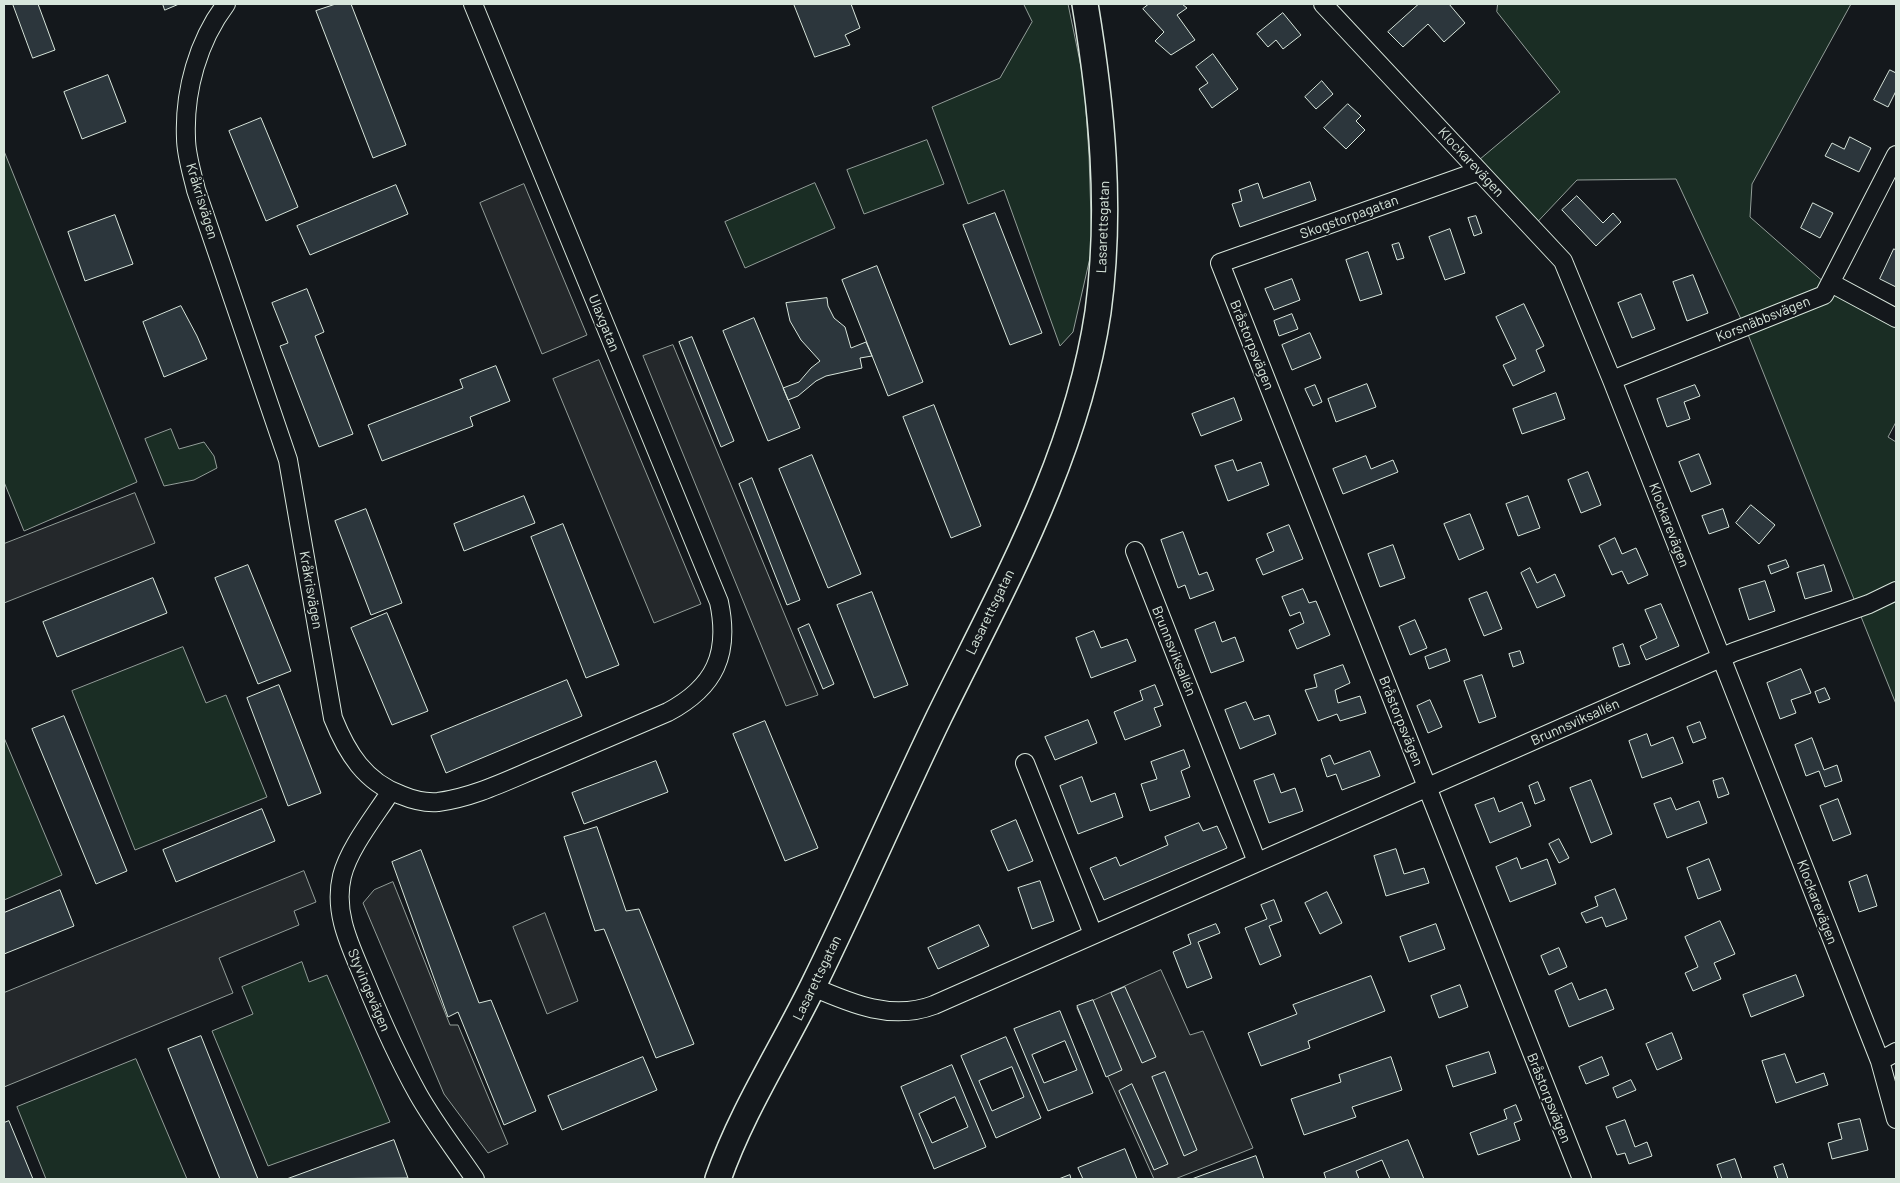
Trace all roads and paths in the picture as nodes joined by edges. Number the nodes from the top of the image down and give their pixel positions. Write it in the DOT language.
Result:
graph roads {
  1 [pos="226,4"];
  2 [pos="473,4"];
  3 [pos="1085,4"];
  4 [pos="1324,4"];
  5 [pos="1896,155"];
  6 [pos="1479,171"];
  7 [pos="1220,263"];
  8 [pos="1831,283"];
  9 [pos="1896,318"];
  10 [pos="1612,380"];
  11 [pos="1135,551"];
  12 [pos="1896,591"];
  13 [pos="723,644"];
  14 [pos="1721,658"];
  15 [pos="1025,763"];
  16 [pos="1427,787"];
  17 [pos="391,791"];
  18 [pos="1257,862"];
  19 [pos="1093,934"];
  20 [pos="813,987"];
  21 [pos="1896,1052"];
  22 [pos="1880,1062"];
  23 [pos="1896,1119"];
  24 [pos="475,1179"];
  25 [pos="718,1179"];
  26 [pos="1582,1179"];
  1 -- 17 [label="street, Kråkrisvägen"];
  2 -- 13 [label="street, Ulaxgatan"];
  3 -- 20 [label="street, Lasarettsgatan"];
  4 -- 6 [label="street, Klockarevägen"];
  5 -- 8 [label="street, Korsnäbbsvägen"];
  6 -- 7 [label="street, Skogstorpagatan"];
  6 -- 10 [label="street, Klockarevägen"];
  7 -- 16 [label="street, Bråstorpsvägen"];
  8 -- 9 [label="street"];
  8 -- 10 [label="street, Korsnäbbsvägen"];
  10 -- 14 [label="street, Klockarevägen"];
  11 -- 18 [label="street, Brunnsviksallén"];
  12 -- 14 [label="street, Brunnsviksallén"];
  13 -- 17 [label="street, Kråkrisvägen"];
  14 -- 16 [label="street, Brunnsviksallén"];
  14 -- 22 [label="street, Klockarevägen"];
  15 -- 19 [label="street"];
  16 -- 18 [label="street, Brunnsviksallén"];
  16 -- 26 [label="street, Bråstorpsvägen"];
  17 -- 24 [label="street, Styvingevägen"];
  18 -- 19 [label="street, Brunnsviksallén"];
  19 -- 20 [label="street, Brunnsviksallén"];
  20 -- 25 [label="street, Lasarettsgatan"];
  21 -- 22 [label="street"];
  22 -- 23 [label="street, Klockarevägen"];
}
